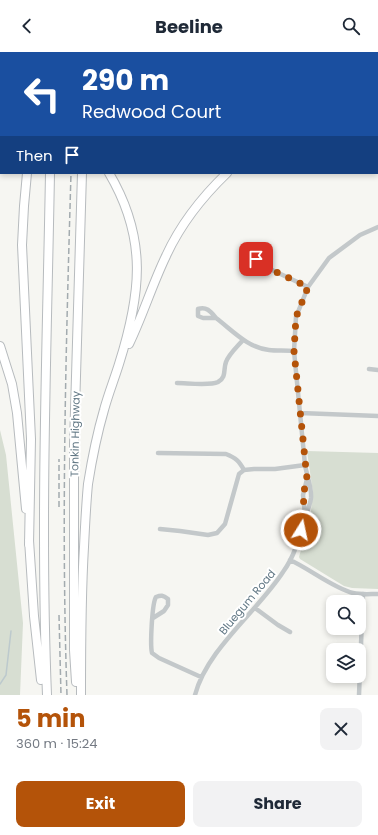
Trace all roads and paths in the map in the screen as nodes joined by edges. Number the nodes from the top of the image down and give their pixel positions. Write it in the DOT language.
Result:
graph roads {
  1 [pos="27,174"];
  2 [pos="50,174"];
  3 [pos="82,174"];
  4 [pos="110,174"];
  5 [pos="226,174"];
  6 [pos="378,227"];
  7 [pos="256,259"];
  8 [pos="308,287"];
  9 [pos="216,318"];
  10 [pos="242,340"];
  11 [pos="0,346"];
  12 [pos="294,351"];
  13 [pos="120,361"];
  14 [pos="369,369"];
  15 [pos="378,370"];
  16 [pos="177,383"];
  17 [pos="300,413"];
  18 [pos="378,416"];
  19 [pos="158,453"];
  20 [pos="305,465"];
  21 [pos="244,470"];
  22 [pos="307,479"];
  23 [pos="305,516"];
  24 [pos="160,529"];
  25 [pos="29,545"];
  26 [pos="290,560"];
  27 [pos="363,594"];
  28 [pos="378,594"];
  29 [pos="255,608"];
  30 [pos="153,618"];
  31 [pos="290,632"];
  32 [pos="201,677"];
  33 [pos="43,695"];
  34 [pos="46,695"];
  35 [pos="77,695"];
  36 [pos="81,695"];
  37 [pos="195,695"];
  38 [pos="359,695"];
  1 -- 25 [label="highway"];
  2 -- 34 [label="highway"];
  3 -- 35 [label="highway, Tonkin Highway"];
  4 -- 13 [label="highway"];
  5 -- 13 [label="highway"];
  6 -- 8 [label="street, Bluegum Road"];
  7 -- 8 [label="street"];
  8 -- 12 [label="street, Bluegum Road"];
  9 -- 10 [label="street"];
  10 -- 12 [label="street"];
  10 -- 16 [label="street"];
  11 -- 25 [label="highway"];
  12 -- 17 [label="street, Bluegum Road"];
  13 -- 36 [label="highway"];
  14 -- 15 [label="street"];
  17 -- 18 [label="street"];
  17 -- 20 [label="street, Bluegum Road"];
  19 -- 21 [label="street"];
  20 -- 21 [label="street"];
  20 -- 22 [label="street, Bluegum Road"];
  21 -- 24 [label="street"];
  22 -- 23 [label="street, Bluegum Road"];
  22 -- 23 [label="street, Bluegum Road"];
  23 -- 26 [label="street, Bluegum Road"];
  25 -- 33 [label="highway"];
  26 -- 27 [label="street"];
  26 -- 29 [label="street, Bluegum Road"];
  27 -- 28 [label="street"];
  27 -- 38 [label="street"];
  29 -- 31 [label="street"];
  29 -- 32 [label="street, Bluegum Road"];
  30 -- 30 [label="street"];
  30 -- 32 [label="street"];
  32 -- 37 [label="street, Bluegum Road"];
}
